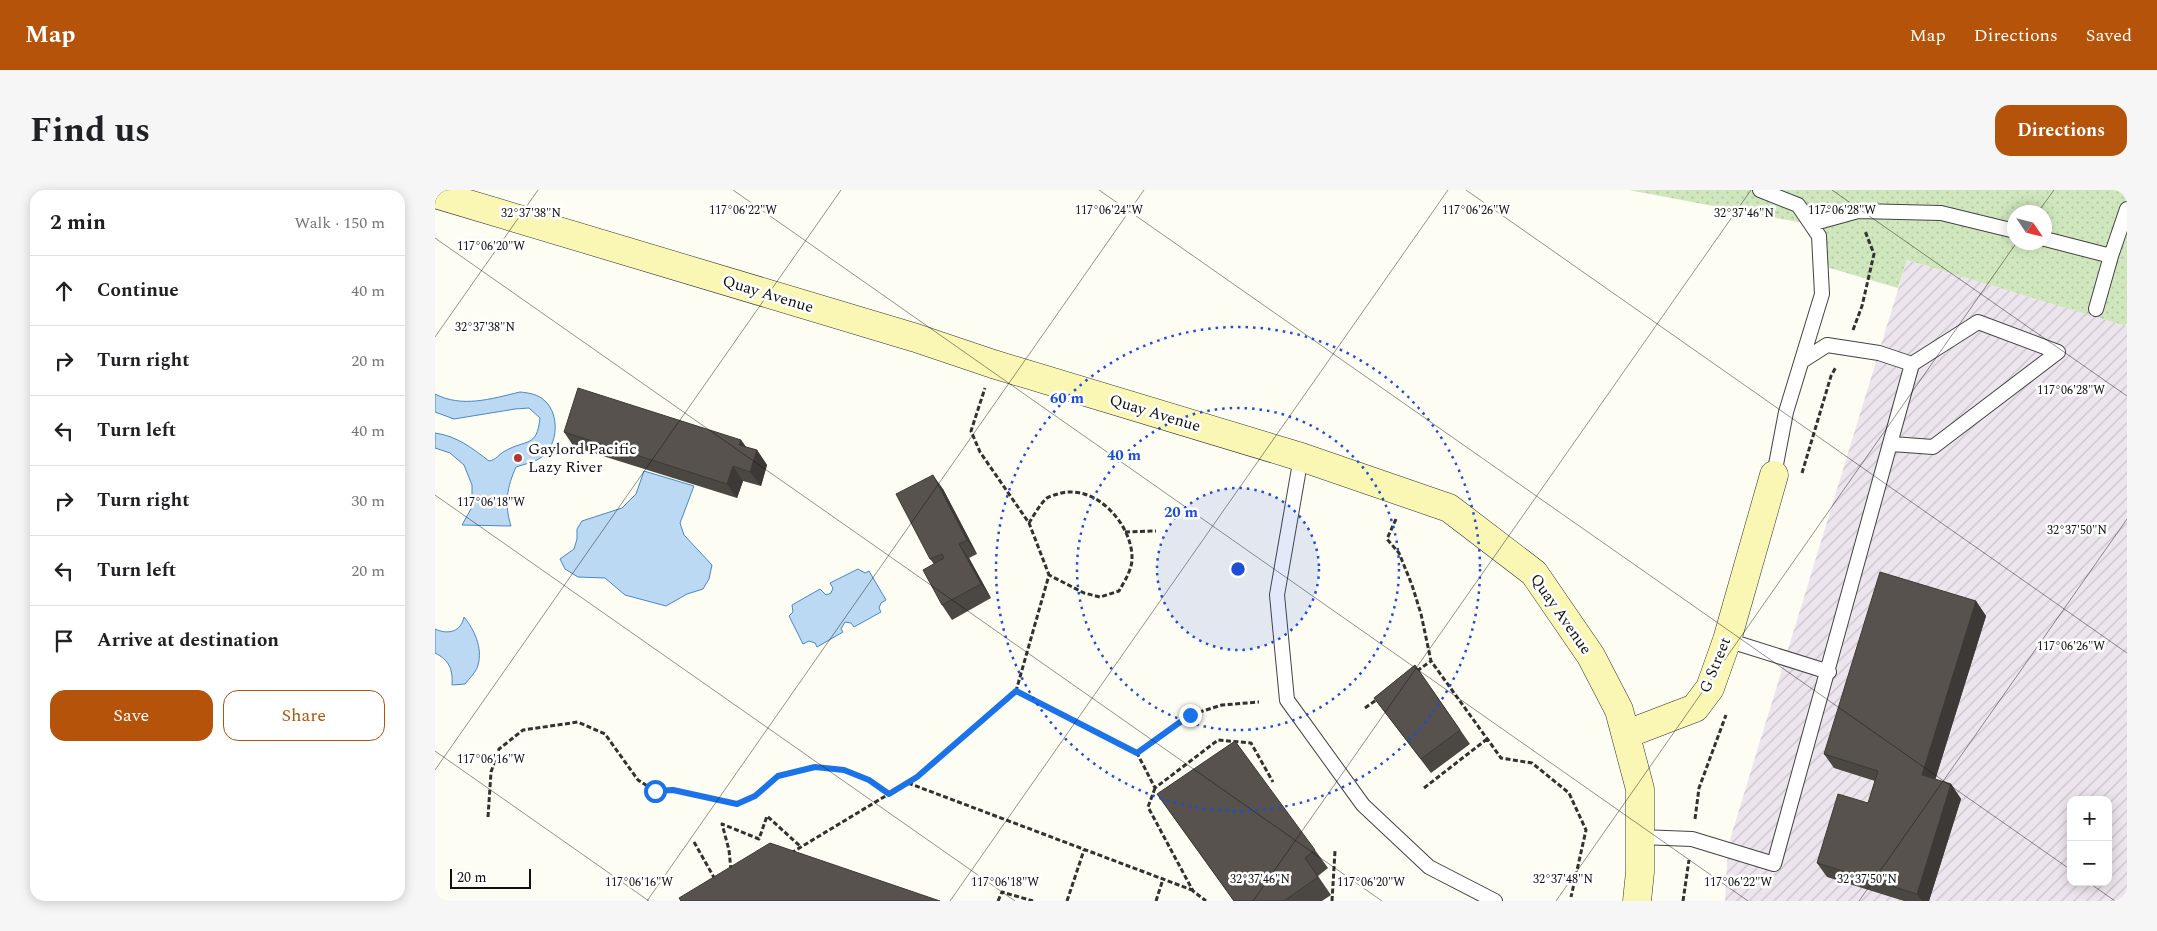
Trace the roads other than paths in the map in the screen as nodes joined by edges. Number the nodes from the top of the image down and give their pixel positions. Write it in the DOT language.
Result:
graph roads {
  1 [pos="1760,190"];
  2 [pos="435,194"];
  3 [pos="2127,208"];
  4 [pos="1811,224"];
  5 [pos="2007,229"];
  6 [pos="2052,241"];
  7 [pos="2111,256"];
  8 [pos="2096,309"];
  9 [pos="1802,361"];
  10 [pos="1912,364"];
  11 [pos="1892,444"];
  12 [pos="1301,458"];
  13 [pos="1773,474"];
  14 [pos="1727,640"];
  15 [pos="1829,672"];
  16 [pos="1627,734"];
  17 [pos="1640,837"];
  18 [pos="1495,901"];
  19 [pos="1637,901"];
  1 -- 4 [label="lane"];
  2 -- 12 [label="street, Quay Avenue"];
  3 -- 7 [label="lane"];
  4 -- 5 [label="lane"];
  4 -- 9 [label="lane"];
  6 -- 7 [label="lane"];
  7 -- 8 [label="lane"];
  9 -- 10 [label="lane"];
  9 -- 13 [label="lane"];
  10 -- 11 [label="lane"];
  10 -- 11 [label="lane"];
  11 -- 15 [label="lane"];
  12 -- 16 [label="street, Quay Avenue"];
  12 -- 18 [label="lane"];
  13 -- 14 [label="street, G Street"];
  14 -- 15 [label="lane"];
  14 -- 16 [label="street, G Street"];
  15 -- 17 [label="lane"];
  16 -- 17 [label="street"];
  17 -- 19 [label="street"];
}
